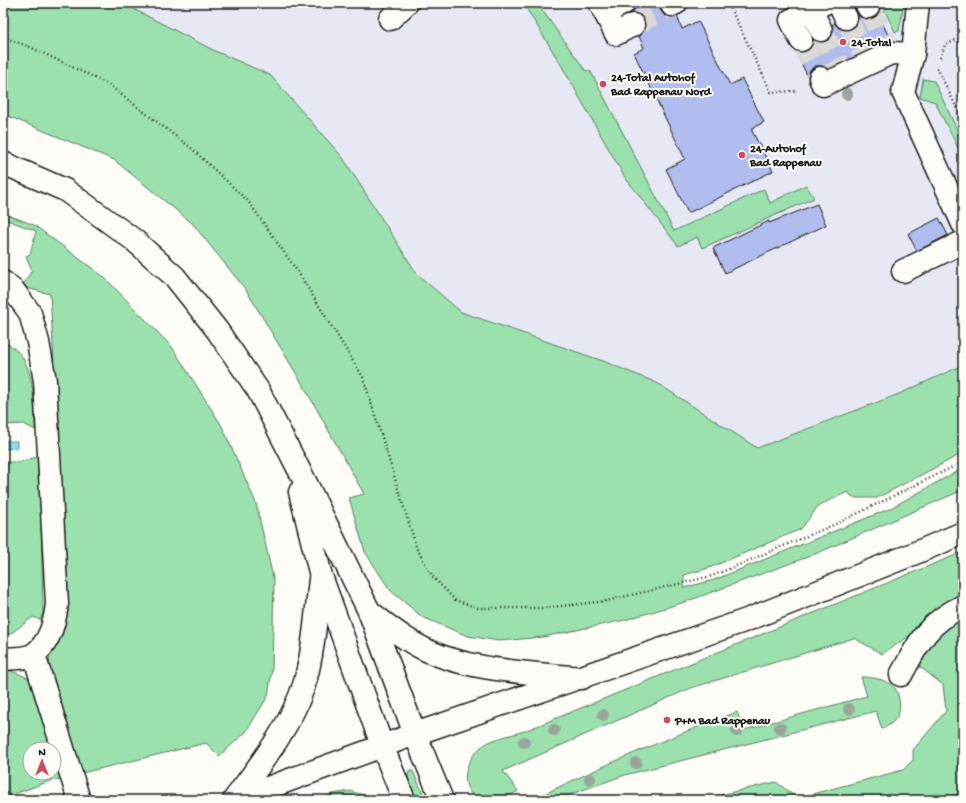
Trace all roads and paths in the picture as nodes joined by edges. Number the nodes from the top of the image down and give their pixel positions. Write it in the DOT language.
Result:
graph roads {
  1 [pos="407,3"];
  2 [pos="717,3"];
  3 [pos="733,3"];
  4 [pos="918,3"];
  5 [pos="729,5"];
  6 [pos="610,6"];
  7 [pos="818,6"];
  8 [pos="390,19"];
  9 [pos="634,25"];
  10 [pos="821,30"];
  11 [pos="3,37"];
  12 [pos="963,38"];
  13 [pos="801,40"];
  14 [pos="913,54"];
  15 [pos="940,60"];
  16 [pos="937,67"];
  17 [pos="813,84"];
  18 [pos="963,120"];
  19 [pos="3,163"];
  20 [pos="963,224"];
  21 [pos="963,242"];
  22 [pos="903,271"];
  23 [pos="3,282"];
  24 [pos="294,460"];
  25 [pos="963,462"];
  26 [pos="963,533"];
  27 [pos="321,576"];
  28 [pos="963,606"];
  29 [pos="369,611"];
  30 [pos="34,655"];
  31 [pos="3,659"];
  32 [pos="900,675"];
  33 [pos="582,678"];
  34 [pos="415,734"];
  35 [pos="383,748"];
  36 [pos="79,800"];
  37 [pos="235,800"];
  38 [pos="404,800"];
  39 [pos="442,800"];
  1 -- 8 [label="main road"];
  2 -- 5 [label="path"];
  3 -- 5 [label="path"];
  4 -- 14 [label="main road"];
  5 -- 17 [label="path"];
  6 -- 9 [label="main road"];
  7 -- 10 [label="main road"];
  7 -- 13 [label="main road"];
  11 -- 25 [label="path"];
  12 -- 15 [label="path"];
  14 -- 17 [label="main road"];
  14 -- 20 [label="main road"];
  16 -- 18 [label="path"];
  19 -- 24 [label="main road"];
  21 -- 22 [label="main road"];
  23 -- 30 [label="main road"];
  24 -- 27 [label="main road"];
  24 -- 29 [label="main road"];
  26 -- 33 [label="main road"];
  27 -- 35 [label="main road"];
  27 -- 37 [label="main road"];
  28 -- 32 [label="main road"];
  29 -- 33 [label="main road"];
  29 -- 34 [label="main road"];
  30 -- 31 [label="main road"];
  30 -- 36 [label="main road"];
  33 -- 34 [label="main road"];
  34 -- 35 [label="main road"];
  34 -- 39 [label="main road"];
  35 -- 37 [label="main road"];
  35 -- 38 [label="main road"];
}
